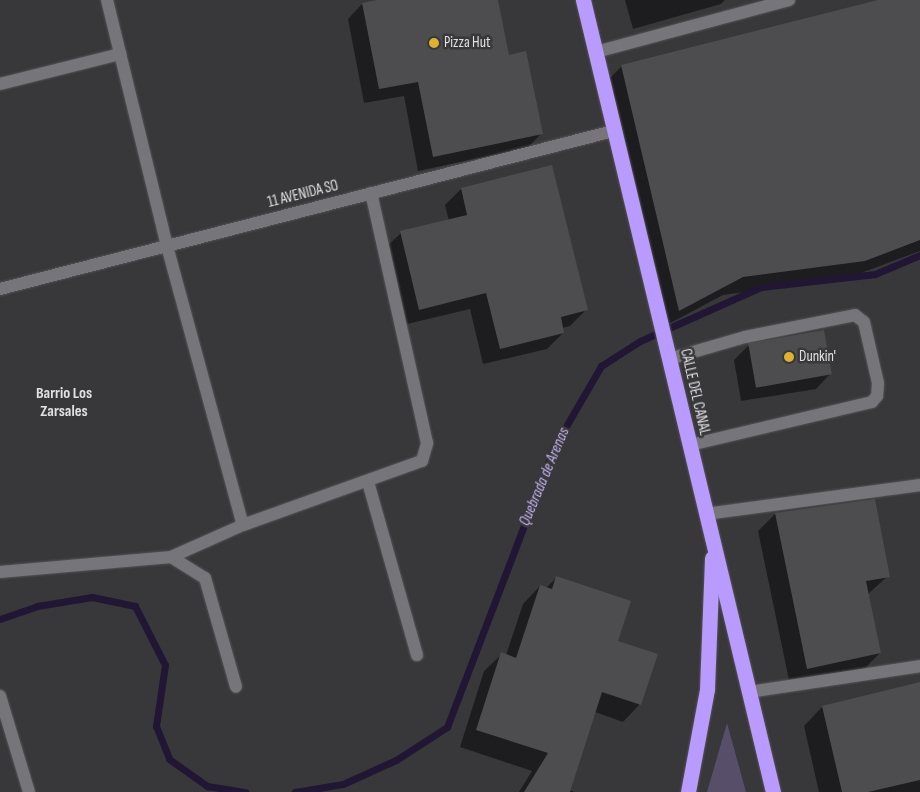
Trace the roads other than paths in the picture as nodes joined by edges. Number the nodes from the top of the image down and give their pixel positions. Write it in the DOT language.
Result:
graph roads {
  1 [pos="107,0"];
  2 [pos="583,0"];
  3 [pos="789,0"];
  4 [pos="753,5"];
  5 [pos="596,52"];
  6 [pos="120,54"];
  7 [pos="0,84"];
  8 [pos="613,131"];
  9 [pos="371,193"];
  10 [pos="167,246"];
  11 [pos="0,288"];
  12 [pos="668,352"];
  13 [pos="690,445"];
  14 [pos="368,482"];
  15 [pos="920,485"];
  16 [pos="706,514"];
  17 [pos="243,525"];
  18 [pos="712,539"];
  19 [pos="171,557"];
  20 [pos="0,572"];
  21 [pos="417,655"];
  22 [pos="920,666"];
  23 [pos="236,687"];
  24 [pos="749,692"];
  25 [pos="0,696"];
  26 [pos="29,792"];
  27 [pos="688,792"];
  28 [pos="773,792"];
  1 -- 6 [label="street"];
  2 -- 5 [label="highway, CALLE DEL CANAL"];
  3 -- 4 [label="street"];
  4 -- 5 [label="street"];
  5 -- 8 [label="highway, CALLE DEL CANAL"];
  6 -- 7 [label="street"];
  6 -- 10 [label="street"];
  8 -- 9 [label="street, 11 AVENIDA SO"];
  8 -- 12 [label="highway, CALLE DEL CANAL"];
  9 -- 10 [label="street, 11 AVENIDA SO"];
  9 -- 14 [label="street"];
  10 -- 11 [label="street, 11 AVENIDA SO"];
  10 -- 17 [label="street"];
  12 -- 13 [label="highway, CALLE DEL CANAL"];
  12 -- 13 [label="street"];
  13 -- 16 [label="highway, CALLE DEL CANAL"];
  14 -- 17 [label="street"];
  14 -- 21 [label="street"];
  15 -- 16 [label="street"];
  16 -- 18 [label="highway, CALLE DEL CANAL"];
  17 -- 19 [label="street"];
  18 -- 24 [label="highway, CALLE DEL CANAL"];
  18 -- 27 [label="highway"];
  19 -- 20 [label="street"];
  19 -- 23 [label="street"];
  22 -- 24 [label="street"];
  24 -- 28 [label="highway, CALLE DEL CANAL"];
  25 -- 26 [label="street"];
}
